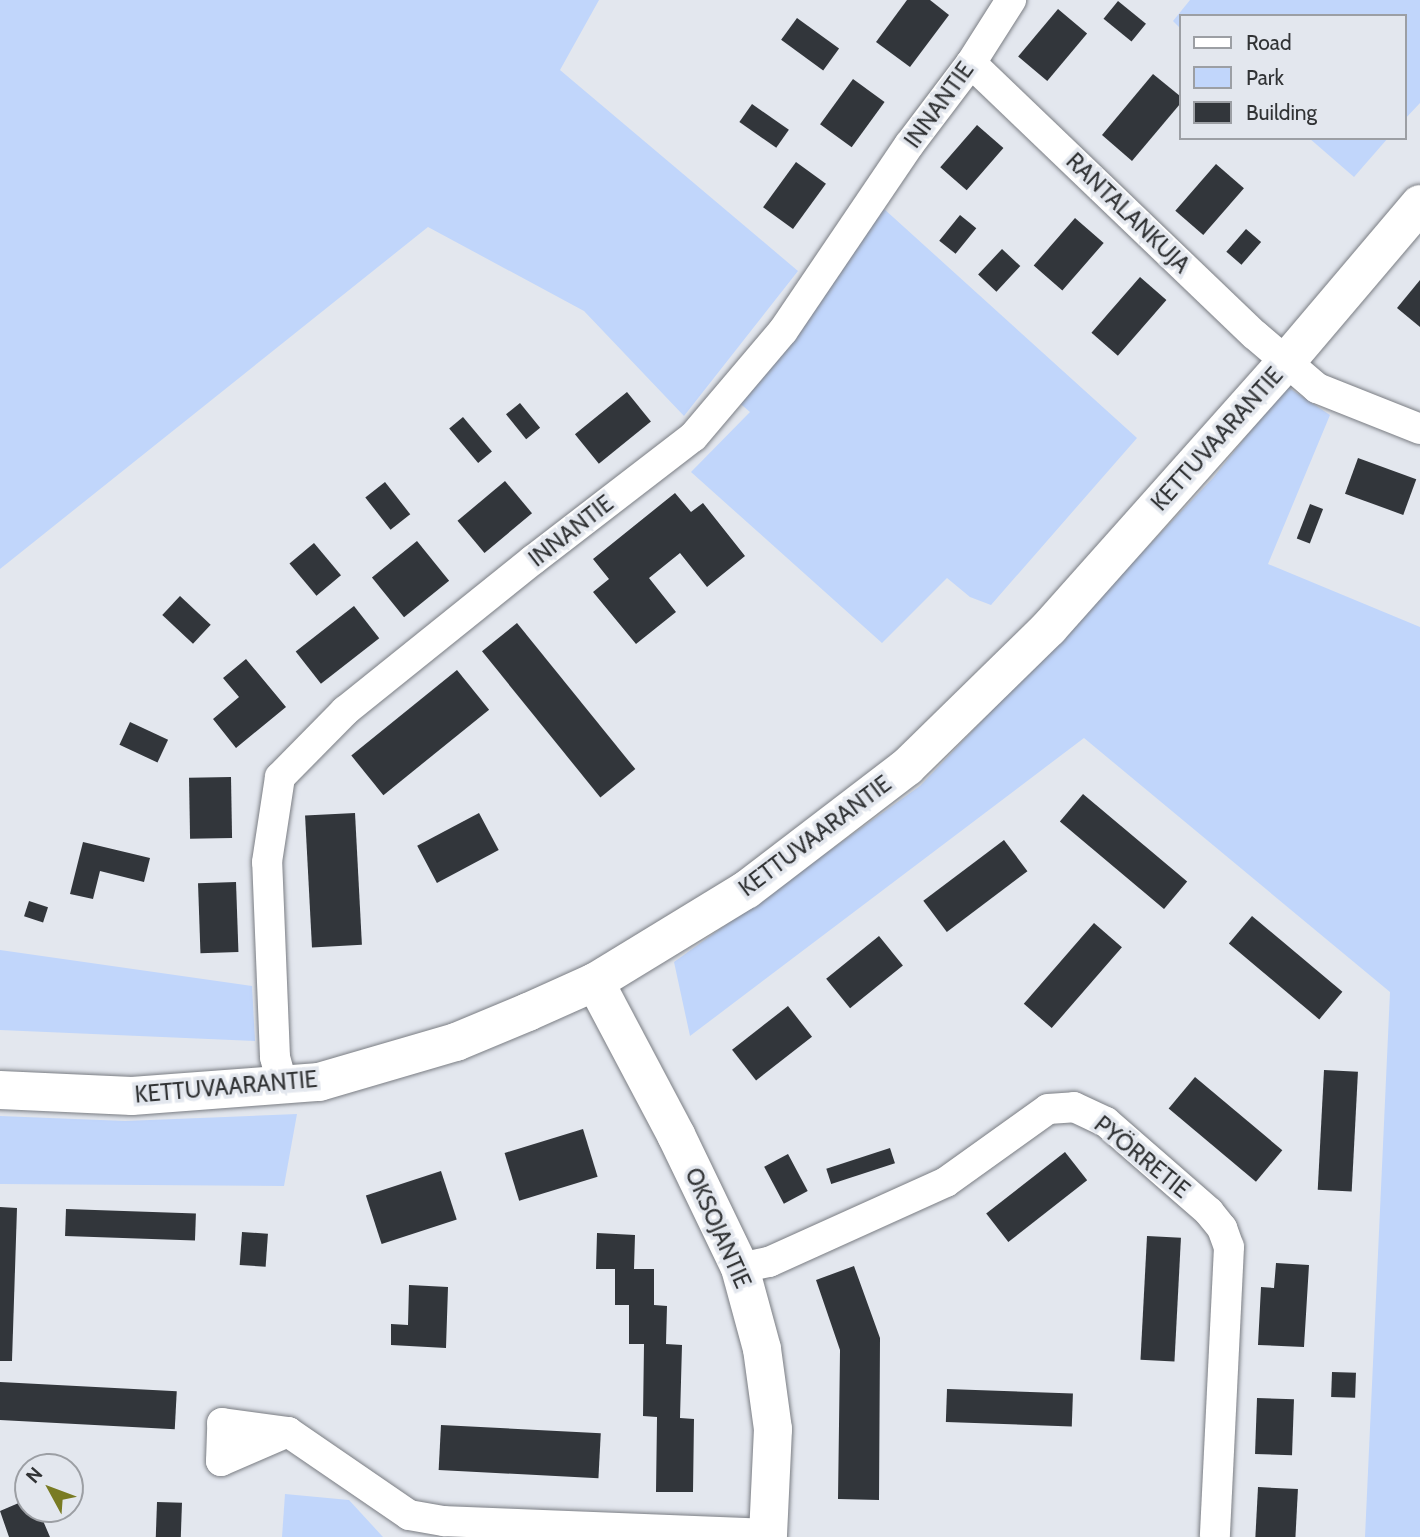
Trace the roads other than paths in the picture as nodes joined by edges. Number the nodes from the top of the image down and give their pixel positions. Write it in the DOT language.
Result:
graph roads {
  1 [pos="1011,0"];
  2 [pos="971,64"];
  3 [pos="1420,204"];
  4 [pos="1286,362"];
  5 [pos="1420,429"];
  6 [pos="595,982"];
  7 [pos="283,1087"];
  8 [pos="0,1090"];
  9 [pos="740,1268"];
  10 [pos="288,1432"];
  11 [pos="768,1535"];
  12 [pos="1215,1537"];
  1 -- 2 [label="street, INNANTIE"];
  2 -- 4 [label="street, RANTALANKUJA"];
  2 -- 7 [label="street, INNANTIE"];
  3 -- 4 [label="street, KETTUVAARANTIE"];
  4 -- 5 [label="street, RANTALANKUJA"];
  4 -- 6 [label="street, KETTUVAARANTIE"];
  6 -- 7 [label="street, KETTUVAARANTIE"];
  6 -- 9 [label="street, OKSOJANTIE"];
  7 -- 8 [label="street, KETTUVAARANTIE"];
  9 -- 11 [label="street, OKSOJANTIE"];
  9 -- 12 [label="street, PYÖRRETIE"];
  10 -- 11 [label="street"];
}
